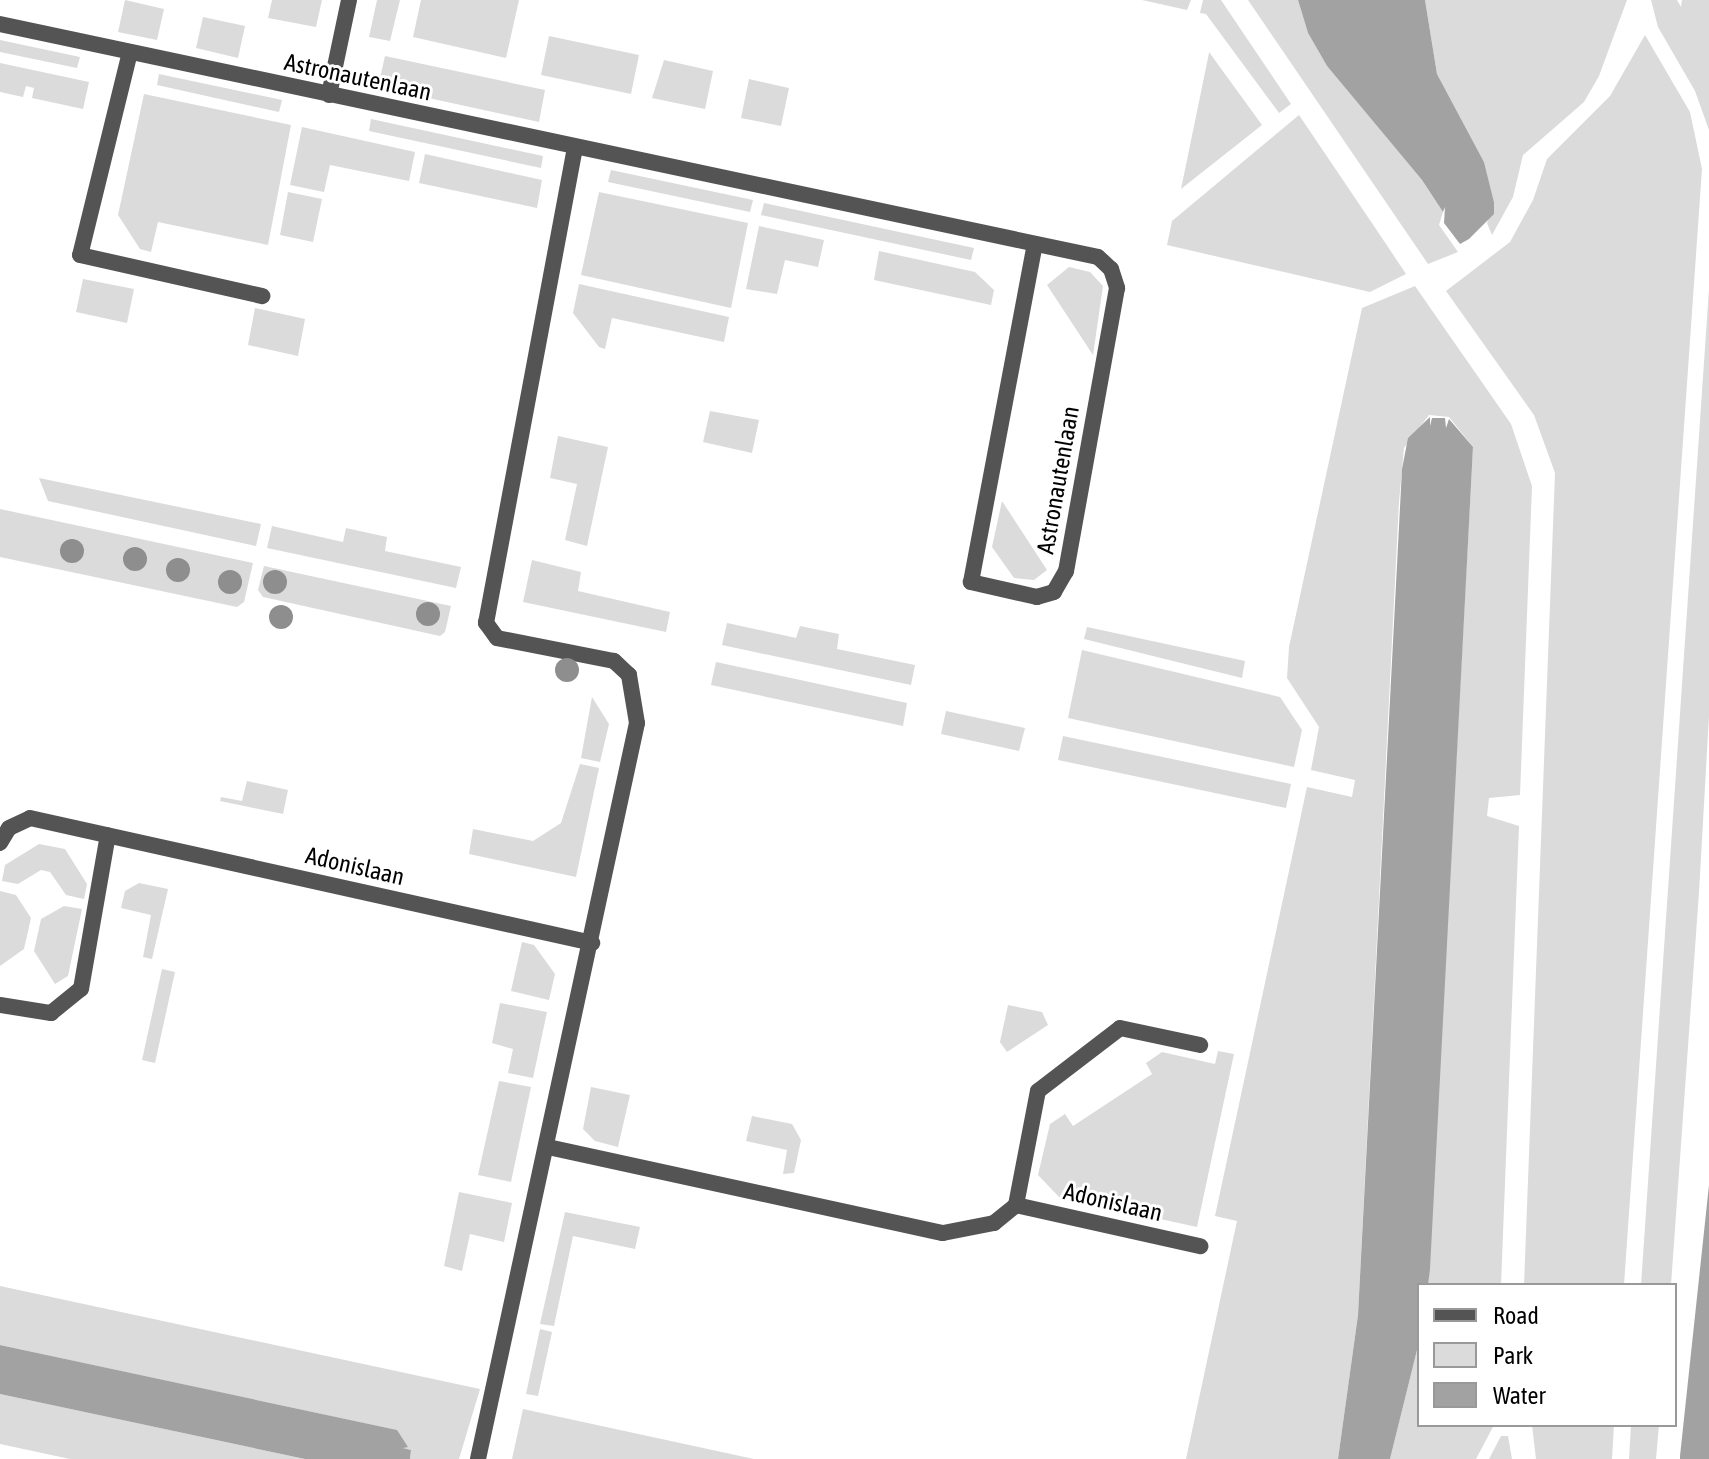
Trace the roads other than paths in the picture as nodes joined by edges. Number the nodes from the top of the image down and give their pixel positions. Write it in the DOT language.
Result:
graph roads {
  1 [pos="349,0"];
  2 [pos="0,24"];
  3 [pos="130,52"];
  4 [pos="329,95"];
  5 [pos="575,149"];
  6 [pos="1035,244"];
  7 [pos="262,296"];
  8 [pos="108,835"];
  9 [pos="0,843"];
  10 [pos="592,943"];
  11 [pos="0,1005"];
  12 [pos="1200,1045"];
  13 [pos="548,1147"];
  14 [pos="1016,1205"];
  15 [pos="1200,1246"];
  16 [pos="478,1459"];
  1 -- 4 [label="street"];
  2 -- 3 [label="street, Astronautenlaan"];
  3 -- 4 [label="street, Astronautenlaan"];
  3 -- 7 [label="street"];
  4 -- 5 [label="street, Astronautenlaan"];
  5 -- 6 [label="street, Astronautenlaan"];
  5 -- 10 [label="street"];
  6 -- 6 [label="street, Astronautenlaan"];
  8 -- 9 [label="street, Adonislaan"];
  8 -- 10 [label="street, Adonislaan"];
  8 -- 11 [label="street"];
  10 -- 13 [label="street"];
  12 -- 14 [label="street"];
  13 -- 14 [label="street"];
  13 -- 16 [label="street"];
  14 -- 15 [label="street, Adonislaan"];
}
